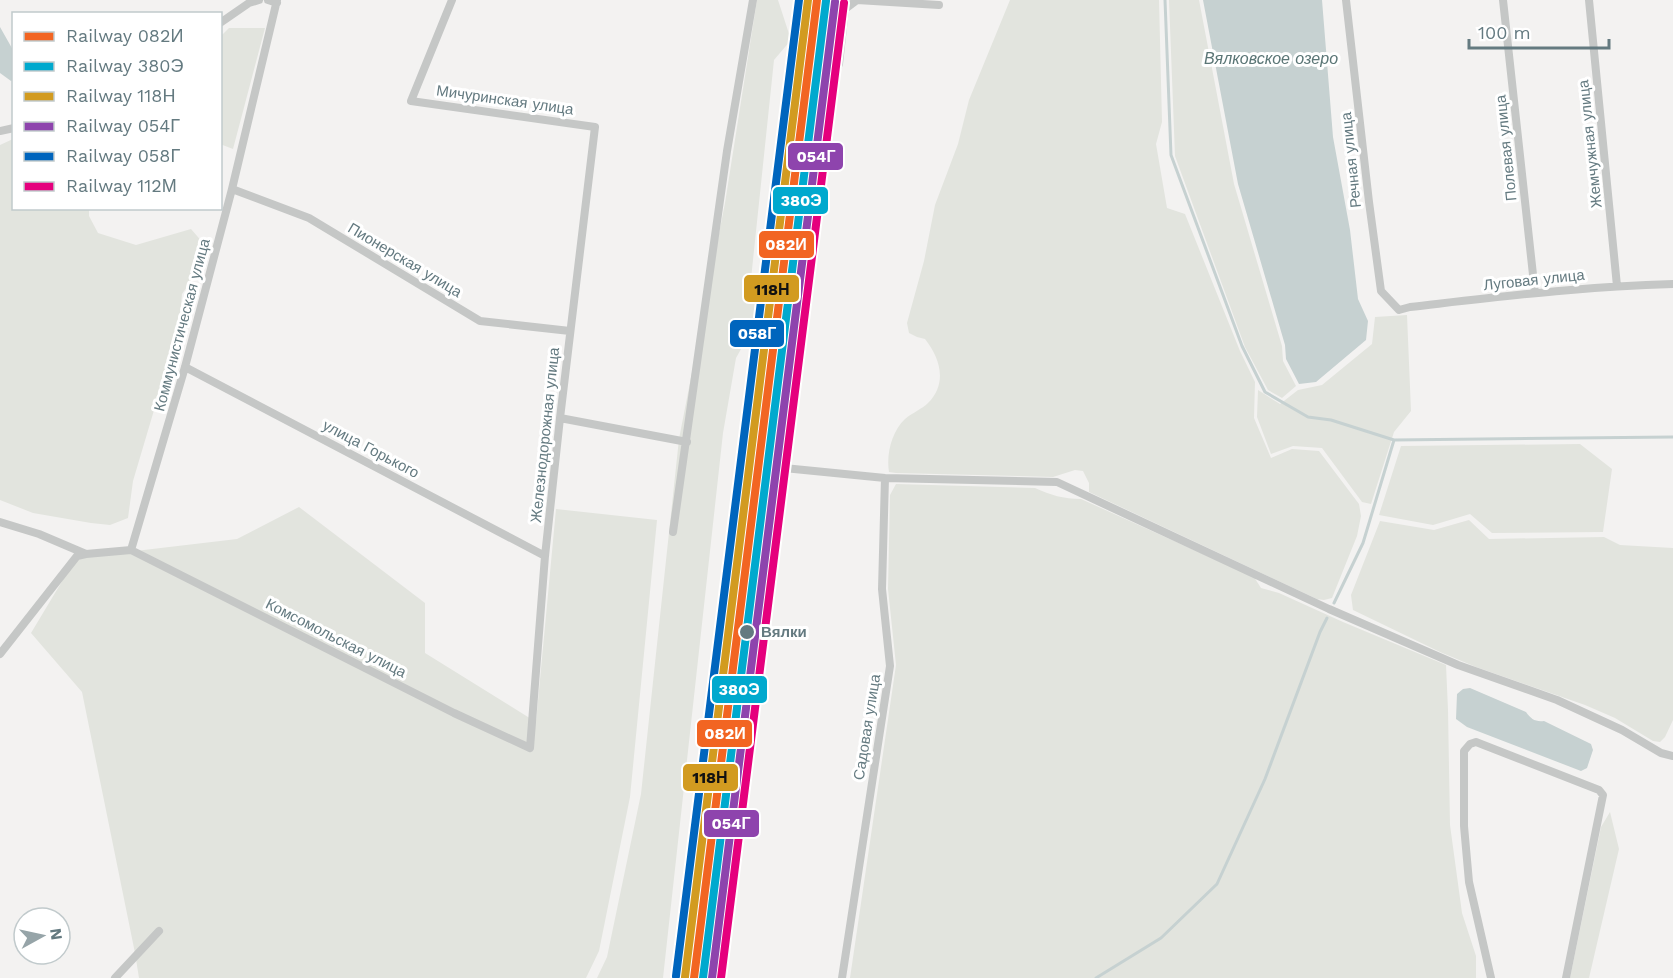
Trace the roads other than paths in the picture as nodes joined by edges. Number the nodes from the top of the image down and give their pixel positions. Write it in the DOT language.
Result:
graph roads {
  1 [pos="259,0"];
  2 [pos="268,0"];
  3 [pos="452,0"];
  4 [pos="753,0"];
  5 [pos="1346,0"];
  6 [pos="1503,0"];
  7 [pos="1589,0"];
  8 [pos="277,2"];
  9 [pos="939,5"];
  10 [pos="222,22"];
  11 [pos="595,127"];
  12 [pos="232,189"];
  13 [pos="1673,284"];
  14 [pos="1617,286"];
  15 [pos="1534,293"];
  16 [pos="1399,310"];
  17 [pos="570,331"];
  18 [pos="185,367"];
  19 [pos="560,418"];
  20 [pos="687,442"];
  21 [pos="784,468"];
  22 [pos="885,478"];
  23 [pos="0,522"];
  24 [pos="673,532"];
  25 [pos="131,550"];
  26 [pos="86,554"];
  27 [pos="545,556"];
  28 [pos="771,584"];
  29 [pos="0,654"];
  30 [pos="530,748"];
  31 [pos="1673,756"];
  32 [pos="159,931"];
  33 [pos="115,978"];
  34 [pos="842,978"];
  35 [pos="1491,978"];
  36 [pos="1566,978"];
  1 -- 10 [label="street"];
  2 -- 8 [label="street"];
  3 -- 11 [label="street, Мичуринская улица"];
  4 -- 20 [label="street"];
  5 -- 16 [label="street, Речная улица"];
  6 -- 15 [label="street, Полевая улица"];
  7 -- 14 [label="street, Жемчужная улица"];
  8 -- 12 [label="street, Коммунистическая улица"];
  9 -- 21 [label="street"];
  11 -- 17 [label="street, Железнодорожная улица"];
  12 -- 17 [label="street, Пионерская улица"];
  12 -- 18 [label="street, Коммунистическая улица"];
  13 -- 14 [label="street, Луговая улица"];
  14 -- 15 [label="street, Луговая улица"];
  15 -- 16 [label="street, Луговая улица"];
  17 -- 19 [label="street, Железнодорожная улица"];
  18 -- 25 [label="street, Коммунистическая улица"];
  18 -- 27 [label="street, улица Горького"];
  19 -- 20 [label="street"];
  19 -- 27 [label="street, Железнодорожная улица"];
  20 -- 24 [label="street"];
  21 -- 22 [label="street"];
  21 -- 28 [label="street"];
  22 -- 31 [label="street"];
  22 -- 34 [label="street, Садовая улица"];
  23 -- 26 [label="street"];
  25 -- 26 [label="street"];
  25 -- 30 [label="street, Комсомольская улица"];
  26 -- 29 [label="street"];
  27 -- 30 [label="street, Железнодорожная улица"];
  32 -- 33 [label="street"];
  35 -- 36 [label="street"];
}
